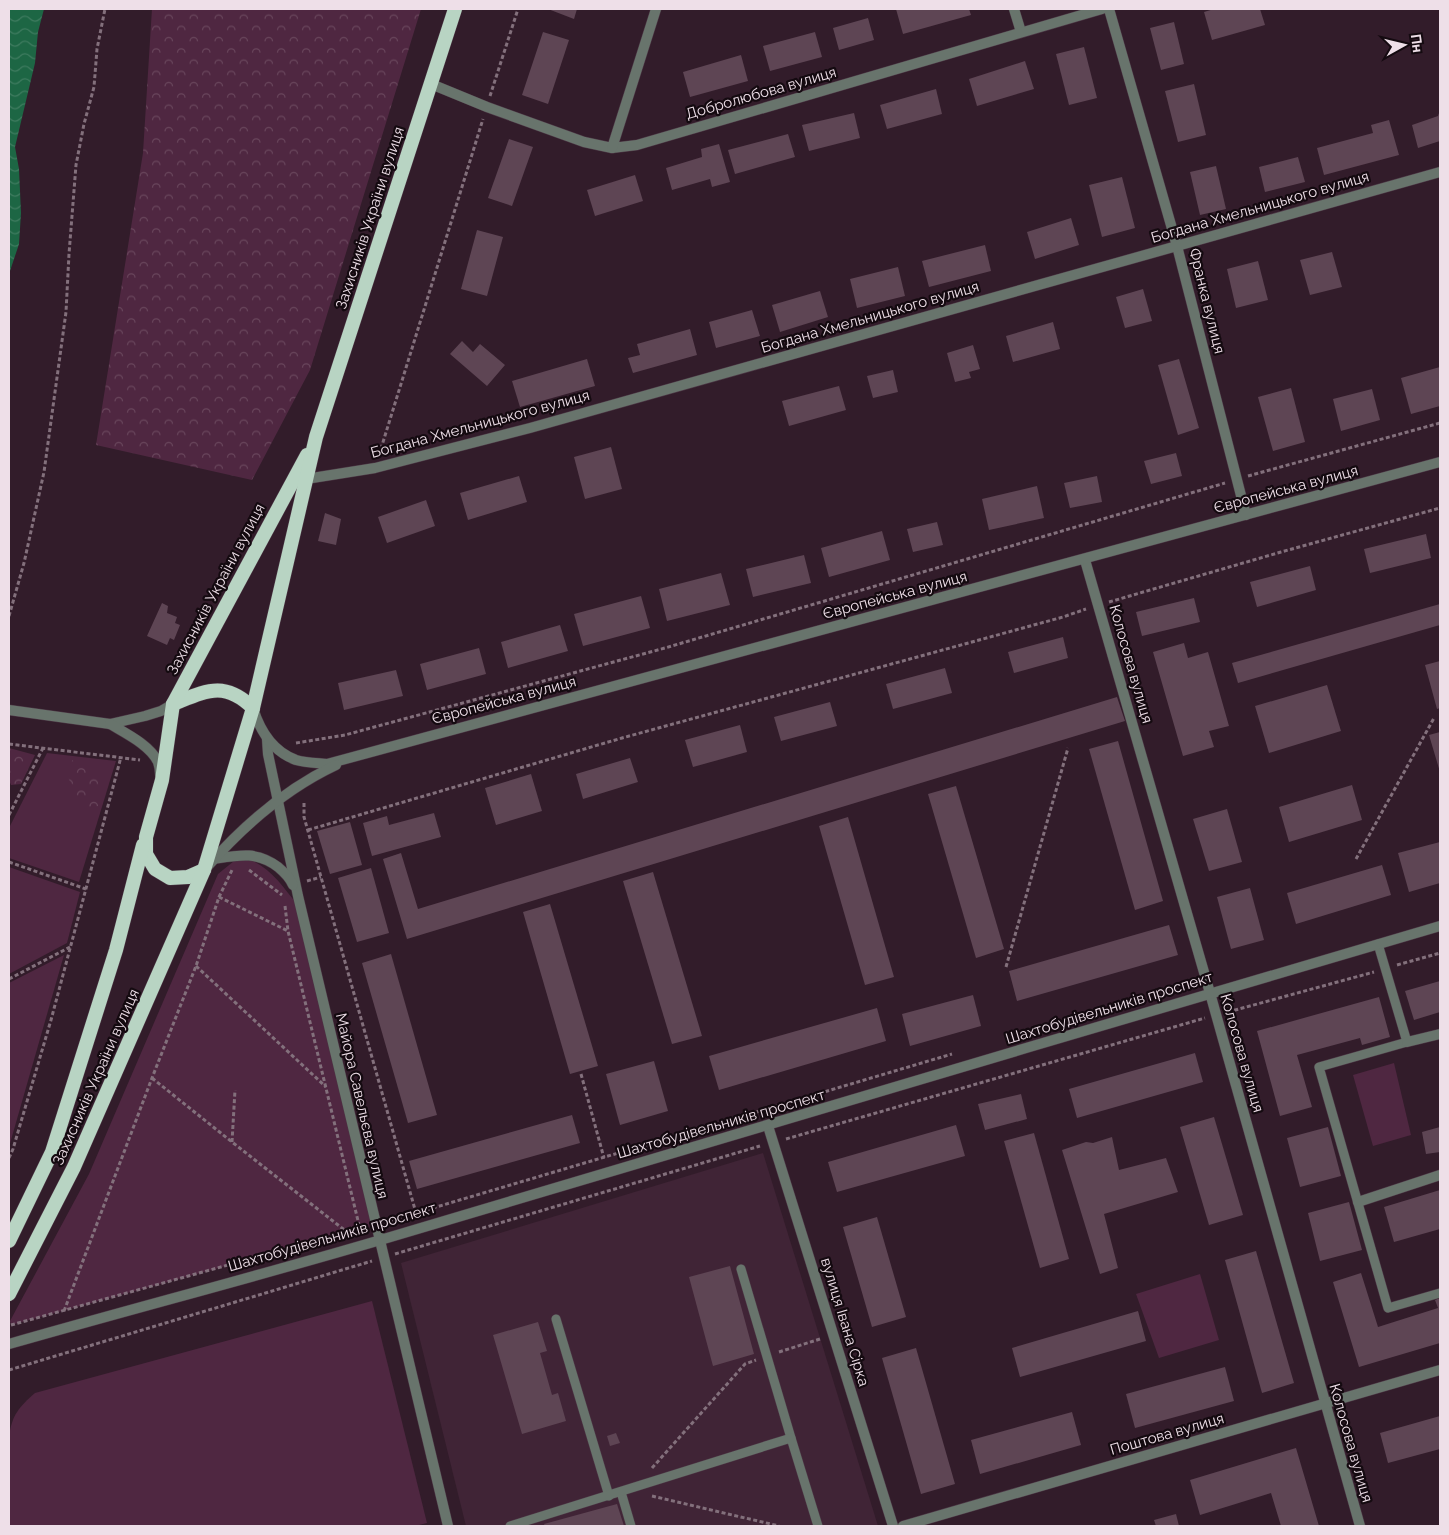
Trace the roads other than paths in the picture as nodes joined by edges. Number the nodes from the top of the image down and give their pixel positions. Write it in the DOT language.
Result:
graph roads {
  1 [pos="455,9"];
  2 [pos="656,9"];
  3 [pos="1014,9"];
  4 [pos="1102,9"];
  5 [pos="1109,9"];
  6 [pos="1021,32"];
  7 [pos="430,84"];
  8 [pos="612,148"];
  9 [pos="1440,172"];
  10 [pos="1177,246"];
  11 [pos="316,437"];
  12 [pos="1440,462"];
  13 [pos="306,479"];
  14 [pos="1246,515"];
  15 [pos="1085,560"];
  16 [pos="173,704"];
  17 [pos="253,708"];
  18 [pos="9,710"];
  19 [pos="110,724"];
  20 [pos="267,739"];
  21 [pos="357,755"];
  22 [pos="162,780"];
  23 [pos="278,800"];
  24 [pos="146,837"];
  25 [pos="214,859"];
  26 [pos="204,870"];
  27 [pos="298,896"];
  28 [pos="1440,926"];
  29 [pos="1378,944"];
  30 [pos="1210,993"];
  31 [pos="1440,1034"];
  32 [pos="1407,1042"];
  33 [pos="768,1126"];
  34 [pos="1440,1175"];
  35 [pos="1358,1202"];
  36 [pos="379,1240"];
  37 [pos="9,1241"];
  38 [pos="741,1269"];
  39 [pos="1440,1293"];
  40 [pos="9,1294"];
  41 [pos="556,1319"];
  42 [pos="9,1344"];
  43 [pos="1440,1370"];
  44 [pos="1324,1404"];
  45 [pos="791,1438"];
  46 [pos="628,1490"];
  47 [pos="609,1496"];
  48 [pos="448,1526"];
  49 [pos="510,1526"];
  50 [pos="631,1526"];
  51 [pos="818,1526"];
  52 [pos="893,1526"];
  53 [pos="902,1526"];
  54 [pos="1360,1526"];
  1 -- 7 [label="highway, Захисників України вулиця"];
  2 -- 8 [label="street"];
  3 -- 6 [label="street"];
  4 -- 6 [label="street, Добролюбова вулиця"];
  5 -- 10 [label="street, Франка вулиця"];
  6 -- 8 [label="street, Добролюбова вулиця"];
  7 -- 8 [label="street, Добролюбова вулиця"];
  7 -- 11 [label="highway, Захисників України вулиця"];
  9 -- 10 [label="street, Богдана Хмельницького вулиця"];
  10 -- 13 [label="street, Богдана Хмельницького вулиця"];
  10 -- 14 [label="street, Франка вулиця"];
  11 -- 13 [label="highway, Захисників України вулиця"];
  11 -- 16 [label="highway, Захисників України вулиця"];
  12 -- 14 [label="street, Європейська вулиця"];
  13 -- 17 [label="highway, Захисників України вулиця"];
  14 -- 15 [label="street, Європейська вулиця"];
  15 -- 21 [label="street, Європейська вулиця"];
  15 -- 30 [label="street, Колосова вулиця"];
  16 -- 17 [label="highway"];
  16 -- 19 [label="street"];
  16 -- 22 [label="highway, Захисників України вулиця"];
  17 -- 20 [label="street, Європейська вулиця"];
  17 -- 26 [label="highway, Захисників України вулиця"];
  18 -- 19 [label="street"];
  19 -- 22 [label="street"];
  20 -- 21 [label="street, Європейська вулиця"];
  20 -- 23 [label="street, Майора Савельєва вулиця"];
  21 -- 23 [label="street, Європейська вулиця"];
  22 -- 24 [label="highway, Захисників України вулиця"];
  23 -- 25 [label="street, Європейська вулиця"];
  23 -- 27 [label="street, Майора Савельєва вулиця"];
  24 -- 26 [label="highway"];
  24 -- 37 [label="highway, Захисників України вулиця"];
  25 -- 26 [label="street, Європейська вулиця"];
  25 -- 27 [label="street, Майора Савельєва вулиця"];
  26 -- 40 [label="highway, Захисників України вулиця"];
  27 -- 36 [label="street, Майора Савельєва вулиця"];
  28 -- 29 [label="street, Шахтобудівельників проспект"];
  29 -- 30 [label="street, Шахтобудівельників проспект"];
  29 -- 32 [label="lane"];
  30 -- 33 [label="street, Шахтобудівельників проспект"];
  30 -- 44 [label="street, Колосова вулиця"];
  31 -- 32 [label="street"];
  32 -- 35 [label="lane"];
  33 -- 36 [label="street, Шахтобудівельників проспект"];
  33 -- 52 [label="street, вулиця Івана Сірка"];
  34 -- 35 [label="street"];
  35 -- 39 [label="lane"];
  36 -- 42 [label="street, Шахтобудівельників проспект"];
  36 -- 48 [label="street, Майора Савельєва вулиця"];
  38 -- 45 [label="lane"];
  41 -- 47 [label="lane"];
  43 -- 44 [label="street, Поштова вулиця"];
  44 -- 53 [label="street, Поштова вулиця"];
  44 -- 54 [label="street, Колосова вулиця"];
  45 -- 46 [label="lane"];
  45 -- 51 [label="lane"];
  46 -- 47 [label="lane"];
  46 -- 50 [label="lane"];
  47 -- 49 [label="lane"];
}
